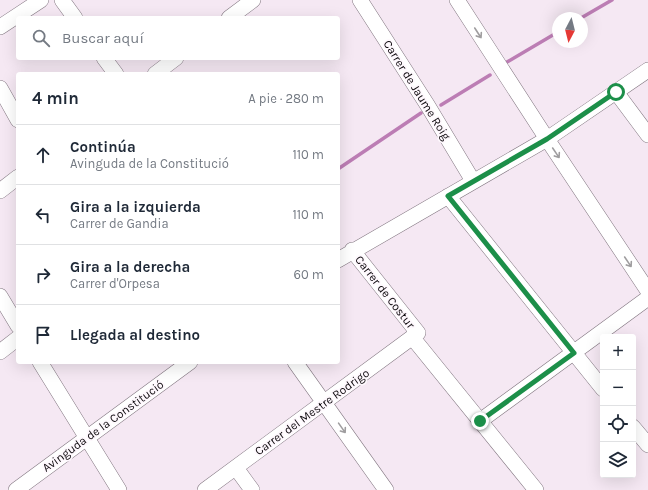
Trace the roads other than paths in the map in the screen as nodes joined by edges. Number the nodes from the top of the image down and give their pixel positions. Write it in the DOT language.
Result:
graph roads {
  1 [pos="41,0"];
  2 [pos="62,0"];
  3 [pos="253,0"];
  4 [pos="360,0"];
  5 [pos="464,2"];
  6 [pos="16,16"];
  7 [pos="17,16"];
  8 [pos="74,16"];
  9 [pos="232,16"];
  10 [pos="0,27"];
  11 [pos="106,60"];
  12 [pos="173,60"];
  13 [pos="648,70"];
  14 [pos="114,72"];
  15 [pos="157,72"];
  16 [pos="0,88"];
  17 [pos="616,92"];
  18 [pos="16,116"];
  19 [pos="648,135"];
  20 [pos="547,139"];
  21 [pos="16,179"];
  22 [pos="473,181"];
  23 [pos="0,191"];
  24 [pos="448,196"];
  25 [pos="352,250"];
  26 [pos="340,259"];
  27 [pos="648,291"];
  28 [pos="0,296"];
  29 [pos="648,298"];
  30 [pos="16,323"];
  31 [pos="415,335"];
  32 [pos="16,340"];
  33 [pos="0,352"];
  34 [pos="574,353"];
  35 [pos="41,364"];
  36 [pos="187,364"];
  37 [pos="296,364"];
  38 [pos="600,385"];
  39 [pos="324,403"];
  40 [pos="480,421"];
  41 [pos="636,431"];
  42 [pos="87,438"];
  43 [pos="648,445"];
  44 [pos="236,468"];
  45 [pos="16,490"];
  46 [pos="119,490"];
  47 [pos="205,490"];
  48 [pos="252,490"];
  49 [pos="386,490"];
  50 [pos="536,490"];
  1 -- 7 [label="street"];
  2 -- 8 [label="street"];
  3 -- 9 [label="street"];
  4 -- 22 [label="street, Carrer de Jaume Roig"];
  5 -- 20 [label="street, one-way"];
  6 -- 10 [label="street"];
  11 -- 14 [label="street"];
  12 -- 15 [label="street"];
  13 -- 17 [label="street"];
  16 -- 18 [label="street"];
  17 -- 19 [label="street"];
  17 -- 20 [label="street"];
  20 -- 22 [label="street"];
  20 -- 27 [label="street, one-way"];
  21 -- 23 [label="street"];
  22 -- 24 [label="street"];
  24 -- 25 [label="street"];
  24 -- 34 [label="street"];
  25 -- 26 [label="street"];
  25 -- 31 [label="street, Carrer de Costur"];
  28 -- 30 [label="street"];
  29 -- 34 [label="street"];
  31 -- 39 [label="street, Carrer del Mestre Rodrigo"];
  31 -- 40 [label="street, Carrer de Costur"];
  32 -- 33 [label="street"];
  34 -- 38 [label="street"];
  34 -- 40 [label="street"];
  35 -- 42 [label="street"];
  36 -- 42 [label="street, Avinguda de la Constitució"];
  37 -- 39 [label="street"];
  39 -- 44 [label="street, Carrer del Mestre Rodrigo"];
  39 -- 49 [label="street, one-way"];
  40 -- 50 [label="street, Carrer de Costur"];
  41 -- 43 [label="street"];
  42 -- 45 [label="street, Avinguda de la Constitució"];
  42 -- 46 [label="street"];
  44 -- 47 [label="street, Carrer del Mestre Rodrigo"];
  44 -- 48 [label="street"];
}
